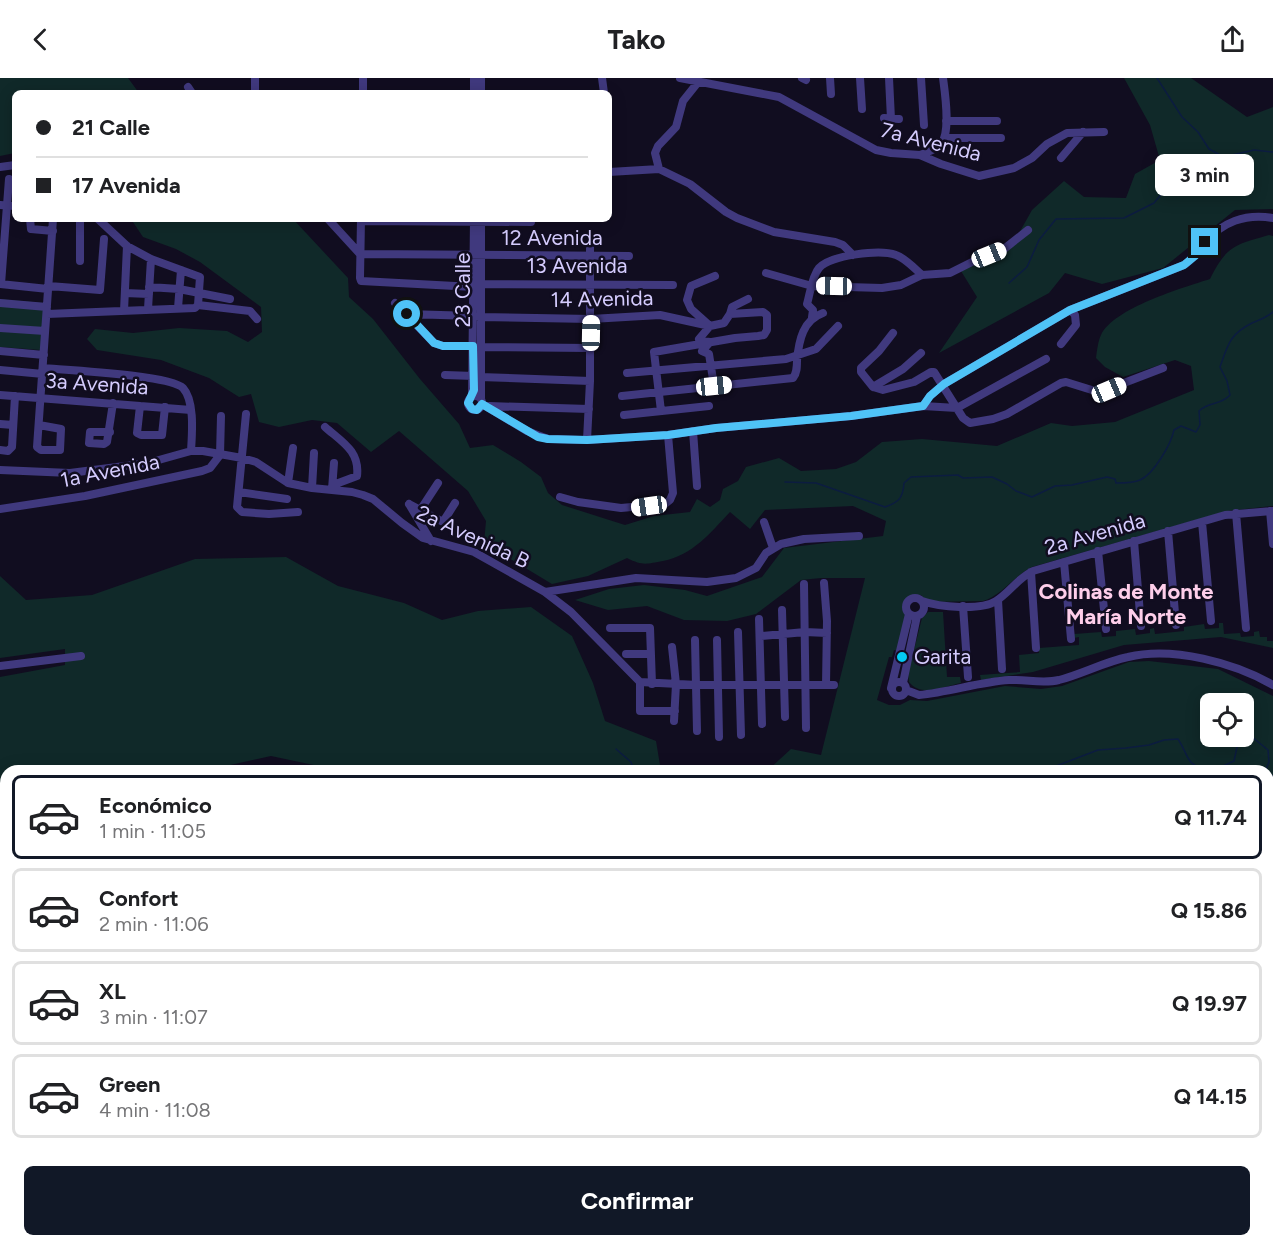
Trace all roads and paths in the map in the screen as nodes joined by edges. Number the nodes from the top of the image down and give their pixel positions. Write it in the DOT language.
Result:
graph roads {
  1 [pos="680,78"];
  2 [pos="830,78"];
  3 [pos="860,78"];
  4 [pos="889,78"];
  5 [pos="921,78"];
  6 [pos="943,78"];
  7 [pos="699,81"];
  8 [pos="832,93"];
  9 [pos="854,103"];
  10 [pos="891,119"];
  11 [pos="946,121"];
  12 [pos="997,121"];
  13 [pos="924,125"];
  14 [pos="1083,132"];
  15 [pos="1104,132"];
  16 [pos="945,138"];
  17 [pos="1001,138"];
  18 [pos="920,155"];
  19 [pos="1061,158"];
  20 [pos="659,169"];
  21 [pos="612,172"];
  22 [pos="9,179"];
  23 [pos="7,205"];
  24 [pos="1273,218"];
  25 [pos="30,222"];
  26 [pos="53,222"];
  27 [pos="80,222"];
  28 [pos="101,222"];
  29 [pos="331,222"];
  30 [pos="361,222"];
  31 [pos="478,222"];
  32 [pos="3,229"];
  33 [pos="1028,230"];
  34 [pos="53,231"];
  35 [pos="104,239"];
  36 [pos="127,246"];
  37 [pos="590,251"];
  38 [pos="360,254"];
  39 [pos="853,255"];
  40 [pos="477,256"];
  41 [pos="629,256"];
  42 [pos="150,259"];
  43 [pos="80,261"];
  44 [pos="181,270"];
  45 [pos="766,273"];
  46 [pos="922,275"];
  47 [pos="715,276"];
  48 [pos="1,284"];
  49 [pos="590,284"];
  50 [pos="477,285"];
  51 [pos="674,285"];
  52 [pos="812,286"];
  53 [pos="49,287"];
  54 [pos="179,289"];
  55 [pos="149,290"];
  56 [pos="125,293"];
  57 [pos="200,294"];
  58 [pos="230,299"];
  59 [pos="748,299"];
  60 [pos="0,303"];
  61 [pos="395,303"];
  62 [pos="198,305"];
  63 [pos="178,308"];
  64 [pos="148,309"];
  65 [pos="47,310"];
  66 [pos="1070,310"];
  67 [pos="124,311"];
  68 [pos="823,313"];
  69 [pos="407,314"];
  70 [pos="730,314"];
  71 [pos="477,316"];
  72 [pos="812,317"];
  73 [pos="257,319"];
  74 [pos="591,319"];
  75 [pos="710,326"];
  76 [pos="838,326"];
  77 [pos="0,328"];
  78 [pos="45,331"];
  79 [pos="893,333"];
  80 [pos="710,342"];
  81 [pos="1061,344"];
  82 [pos="477,346"];
  83 [pos="590,348"];
  84 [pos="0,351"];
  85 [pos="921,353"];
  86 [pos="44,355"];
  87 [pos="798,356"];
  88 [pos="1046,359"];
  89 [pos="711,366"];
  90 [pos="1163,368"];
  91 [pos="903,369"];
  92 [pos="0,370"];
  93 [pos="43,371"];
  94 [pos="656,371"];
  95 [pos="627,373"];
  96 [pos="445,375"];
  97 [pos="477,377"];
  98 [pos="590,381"];
  99 [pos="910,382"];
  100 [pos="944,384"];
  101 [pos="714,386"];
  102 [pos="873,387"];
  103 [pos="659,392"];
  104 [pos="0,395"];
  105 [pos="15,396"];
  106 [pos="622,396"];
  107 [pos="42,398"];
  108 [pos="480,401"];
  109 [pos="113,403"];
  110 [pos="140,405"];
  111 [pos="709,406"];
  112 [pos="923,406"];
  113 [pos="165,407"];
  114 [pos="957,408"];
  115 [pos="589,409"];
  116 [pos="191,410"];
  117 [pos="662,411"];
  118 [pos="246,414"];
  119 [pos="624,415"];
  120 [pos="221,416"];
  121 [pos="0,424"];
  122 [pos="13,425"];
  123 [pos="39,425"];
  124 [pos="325,427"];
  125 [pos="693,431"];
  126 [pos="110,432"];
  127 [pos="668,435"];
  128 [pos="587,440"];
  129 [pos="293,448"];
  130 [pos="0,450"];
  131 [pos="192,451"];
  132 [pos="314,453"];
  133 [pos="220,455"];
  134 [pos="242,458"];
  135 [pos="334,463"];
  136 [pos="0,471"];
  137 [pos="288,483"];
  138 [pos="438,483"];
  139 [pos="697,486"];
  140 [pos="332,487"];
  141 [pos="312,488"];
  142 [pos="239,492"];
  143 [pos="560,497"];
  144 [pos="287,499"];
  145 [pos="455,503"];
  146 [pos="0,509"];
  147 [pos="421,509"];
  148 [pos="1272,511"];
  149 [pos="298,512"];
  150 [pos="1236,513"];
  151 [pos="764,522"];
  152 [pos="1202,522"];
  153 [pos="1168,531"];
  154 [pos="859,536"];
  155 [pos="431,541"];
  156 [pos="1134,541"];
  157 [pos="1273,544"];
  158 [pos="773,548"];
  159 [pos="1098,551"];
  160 [pos="1064,562"];
  161 [pos="1030,572"];
  162 [pos="824,583"];
  163 [pos="804,584"];
  164 [pos="545,592"];
  165 [pos="998,600"];
  166 [pos="922,601"];
  167 [pos="937,606"];
  168 [pos="963,606"];
  169 [pos="782,610"];
  170 [pos="916,614"];
  171 [pos="759,619"];
  172 [pos="1211,621"];
  173 [pos="1176,625"];
  174 [pos="1141,626"];
  175 [pos="610,628"];
  176 [pos="1246,628"];
  177 [pos="1106,629"];
  178 [pos="738,632"];
  179 [pos="805,632"];
  180 [pos="783,633"];
  181 [pos="827,633"];
  182 [pos="761,636"];
  183 [pos="1071,639"];
  184 [pos="695,640"];
  185 [pos="717,640"];
  186 [pos="672,647"];
  187 [pos="1036,648"];
  188 [pos="626,654"];
  189 [pos="651,654"];
  190 [pos="81,656"];
  191 [pos="897,663"];
  192 [pos="906,664"];
  193 [pos="0,666"];
  194 [pos="1002,669"];
  195 [pos="968,677"];
  196 [pos="640,682"];
  197 [pos="652,684"];
  198 [pos="676,684"];
  199 [pos="718,684"];
  200 [pos="741,684"];
  201 [pos="697,685"];
  202 [pos="762,685"];
  203 [pos="785,685"];
  204 [pos="806,685"];
  205 [pos="1273,685"];
  206 [pos="904,686"];
  207 [pos="891,688"];
  208 [pos="675,711"];
  209 [pos="785,717"];
  210 [pos="674,721"];
  211 [pos="762,724"];
  212 [pos="806,728"];
  213 [pos="697,731"];
  214 [pos="741,735"];
  215 [pos="719,737"];
  1 -- 7 [label="street, 7a Avenida"];
  2 -- 8 [label="street"];
  3 -- 9 [label="street"];
  4 -- 10 [label="street"];
  5 -- 13 [label="street"];
  6 -- 11 [label="street"];
  7 -- 18 [label="street, 7a Avenida"];
  7 -- 20 [label="street"];
  11 -- 12 [label="street"];
  11 -- 16 [label="street"];
  14 -- 15 [label="street, 7a Avenida"];
  14 -- 18 [label="street, 7a Avenida"];
  14 -- 19 [label="street"];
  16 -- 17 [label="street"];
  16 -- 18 [label="street"];
  20 -- 21 [label="street"];
  20 -- 39 [label="street"];
  22 -- 23 [label="street"];
  23 -- 32 [label="street"];
  24 -- 66 [label="street"];
  25 -- 34 [label="street"];
  26 -- 34 [label="street"];
  27 -- 43 [label="street"];
  28 -- 36 [label="street"];
  29 -- 38 [label="street"];
  30 -- 38 [label="street"];
  31 -- 40 [label="street, 23 Calle"];
  32 -- 48 [label="street"];
  33 -- 46 [label="street"];
  34 -- 53 [label="street"];
  35 -- 53 [label="street"];
  36 -- 42 [label="street"];
  36 -- 56 [label="street"];
  37 -- 40 [label="street, 12 Avenida"];
  37 -- 41 [label="street, 12 Avenida"];
  37 -- 49 [label="street"];
  38 -- 40 [label="street, 12 Avenida"];
  38 -- 50 [label="street, 13 Avenida"];
  39 -- 46 [label="street"];
  39 -- 52 [label="street"];
  40 -- 50 [label="street, 23 Calle"];
  42 -- 44 [label="street"];
  42 -- 55 [label="street"];
  44 -- 54 [label="street"];
  44 -- 57 [label="street"];
  45 -- 52 [label="street"];
  46 -- 52 [label="street"];
  47 -- 75 [label="street"];
  48 -- 53 [label="street"];
  49 -- 50 [label="street, 13 Avenida"];
  49 -- 51 [label="street, 13 Avenida"];
  49 -- 74 [label="street"];
  50 -- 71 [label="street, 23 Calle"];
  52 -- 72 [label="street"];
  53 -- 65 [label="street"];
  54 -- 55 [label="street"];
  54 -- 57 [label="street"];
  54 -- 63 [label="street"];
  55 -- 56 [label="street"];
  55 -- 64 [label="street"];
  56 -- 67 [label="street"];
  57 -- 58 [label="street"];
  57 -- 62 [label="street"];
  59 -- 70 [label="street"];
  60 -- 65 [label="street"];
  61 -- 69 [label="street"];
  62 -- 63 [label="street"];
  62 -- 73 [label="street"];
  63 -- 64 [label="street"];
  64 -- 67 [label="street"];
  65 -- 67 [label="street"];
  65 -- 78 [label="street"];
  66 -- 81 [label="street"];
  66 -- 100 [label="street"];
  68 -- 72 [label="street"];
  69 -- 71 [label="street, 14 Avenida"];
  69 -- 82 [label="street"];
  70 -- 75 [label="street, 14 Avenida"];
  70 -- 80 [label="street"];
  71 -- 74 [label="street, 14 Avenida"];
  71 -- 82 [label="street, 23 Calle"];
  72 -- 87 [label="street"];
  74 -- 75 [label="street, 14 Avenida"];
  74 -- 83 [label="street"];
  75 -- 80 [label="street"];
  76 -- 87 [label="street"];
  77 -- 78 [label="street"];
  78 -- 86 [label="street"];
  79 -- 102 [label="street"];
  80 -- 89 [label="street"];
  80 -- 94 [label="street"];
  82 -- 83 [label="street"];
  82 -- 97 [label="street, 23 Calle"];
  83 -- 98 [label="street"];
  84 -- 86 [label="street"];
  85 -- 91 [label="street"];
  86 -- 93 [label="street"];
  87 -- 89 [label="street"];
  87 -- 101 [label="street"];
  88 -- 114 [label="street"];
  89 -- 94 [label="street"];
  89 -- 101 [label="street"];
  90 -- 114 [label="street"];
  91 -- 99 [label="street"];
  91 -- 102 [label="street"];
  92 -- 93 [label="street"];
  93 -- 107 [label="street"];
  93 -- 116 [label="street"];
  94 -- 95 [label="street"];
  94 -- 103 [label="street"];
  96 -- 97 [label="street"];
  97 -- 98 [label="street"];
  97 -- 108 [label="street, 23 Calle"];
  98 -- 115 [label="street"];
  99 -- 100 [label="street"];
  99 -- 102 [label="street"];
  100 -- 112 [label="street"];
  100 -- 114 [label="street"];
  101 -- 103 [label="street"];
  103 -- 106 [label="street"];
  103 -- 117 [label="street"];
  104 -- 105 [label="street, 3a Avenida"];
  105 -- 107 [label="street, 3a Avenida"];
  105 -- 122 [label="street"];
  107 -- 109 [label="street, 3a Avenida"];
  107 -- 123 [label="street"];
  108 -- 115 [label="street"];
  108 -- 128 [label="street"];
  109 -- 110 [label="street, 3a Avenida"];
  109 -- 126 [label="street"];
  110 -- 113 [label="street, 3a Avenida"];
  110 -- 113 [label="street"];
  111 -- 117 [label="street"];
  112 -- 114 [label="street"];
  112 -- 125 [label="street"];
  113 -- 116 [label="street, 3a Avenida"];
  115 -- 128 [label="street"];
  116 -- 131 [label="street"];
  117 -- 119 [label="street"];
  118 -- 134 [label="street"];
  120 -- 133 [label="street"];
  121 -- 122 [label="street"];
  122 -- 130 [label="street"];
  124 -- 140 [label="street"];
  125 -- 127 [label="street"];
  125 -- 139 [label="street"];
  127 -- 128 [label="street"];
  127 -- 143 [label="street"];
  129 -- 137 [label="street"];
  131 -- 133 [label="street"];
  131 -- 136 [label="street"];
  132 -- 141 [label="street"];
  133 -- 134 [label="street, 2a Avenida B"];
  133 -- 146 [label="street, 1a Avenida"];
  134 -- 137 [label="street, 2a Avenida B"];
  134 -- 142 [label="street"];
  135 -- 140 [label="street"];
  137 -- 141 [label="street, 2a Avenida B"];
  138 -- 147 [label="street"];
  140 -- 141 [label="street, 2a Avenida B"];
  140 -- 155 [label="street, 2a Avenida B"];
  142 -- 144 [label="street"];
  142 -- 149 [label="street"];
  145 -- 147 [label="street"];
  147 -- 155 [label="street"];
  148 -- 150 [label="street, 2a Avenida"];
  148 -- 157 [label="street"];
  150 -- 152 [label="street, 2a Avenida"];
  150 -- 176 [label="street"];
  151 -- 158 [label="street"];
  152 -- 153 [label="street, 2a Avenida"];
  152 -- 172 [label="street"];
  153 -- 156 [label="street, 2a Avenida"];
  153 -- 173 [label="street"];
  154 -- 158 [label="street"];
  155 -- 164 [label="street, 2a Avenida B"];
  156 -- 159 [label="street, 2a Avenida"];
  156 -- 174 [label="street"];
  158 -- 164 [label="street"];
  159 -- 160 [label="street, 2a Avenida"];
  159 -- 177 [label="street"];
  160 -- 161 [label="street, 2a Avenida"];
  160 -- 183 [label="street"];
  161 -- 165 [label="street, 2a Avenida"];
  161 -- 187 [label="street"];
  162 -- 181 [label="street"];
  163 -- 179 [label="street"];
  164 -- 196 [label="street, 2a Avenida B"];
  165 -- 168 [label="street"];
  165 -- 194 [label="street"];
  166 -- 167 [label="street"];
  166 -- 170 [label="street"];
  166 -- 170 [label="street"];
  167 -- 168 [label="street"];
  167 -- 170 [label="street"];
  168 -- 195 [label="street"];
  169 -- 180 [label="street"];
  170 -- 191 [label="street"];
  170 -- 192 [label="street"];
  171 -- 182 [label="street"];
  175 -- 189 [label="street"];
  178 -- 200 [label="street"];
  179 -- 180 [label="street"];
  179 -- 181 [label="street"];
  179 -- 204 [label="street"];
  180 -- 182 [label="street"];
  180 -- 203 [label="street"];
  181 -- 204 [label="street"];
  182 -- 202 [label="street"];
  184 -- 201 [label="street"];
  185 -- 199 [label="street"];
  186 -- 198 [label="street"];
  188 -- 189 [label="street"];
  189 -- 197 [label="street"];
  190 -- 193 [label="street"];
  191 -- 192 [label="street"];
  191 -- 207 [label="street"];
  192 -- 206 [label="street"];
  196 -- 197 [label="street"];
  196 -- 208 [label="street"];
  197 -- 198 [label="street"];
  198 -- 201 [label="street"];
  198 -- 208 [label="street"];
  199 -- 200 [label="street"];
  199 -- 201 [label="street"];
  199 -- 215 [label="street"];
  200 -- 202 [label="street"];
  200 -- 214 [label="street"];
  201 -- 213 [label="street"];
  202 -- 203 [label="street"];
  202 -- 211 [label="street"];
  203 -- 204 [label="street"];
  203 -- 209 [label="street"];
  204 -- 212 [label="street"];
  205 -- 206 [label="street"];
  206 -- 207 [label="street"];
  206 -- 207 [label="street"];
  208 -- 210 [label="street"];
}
